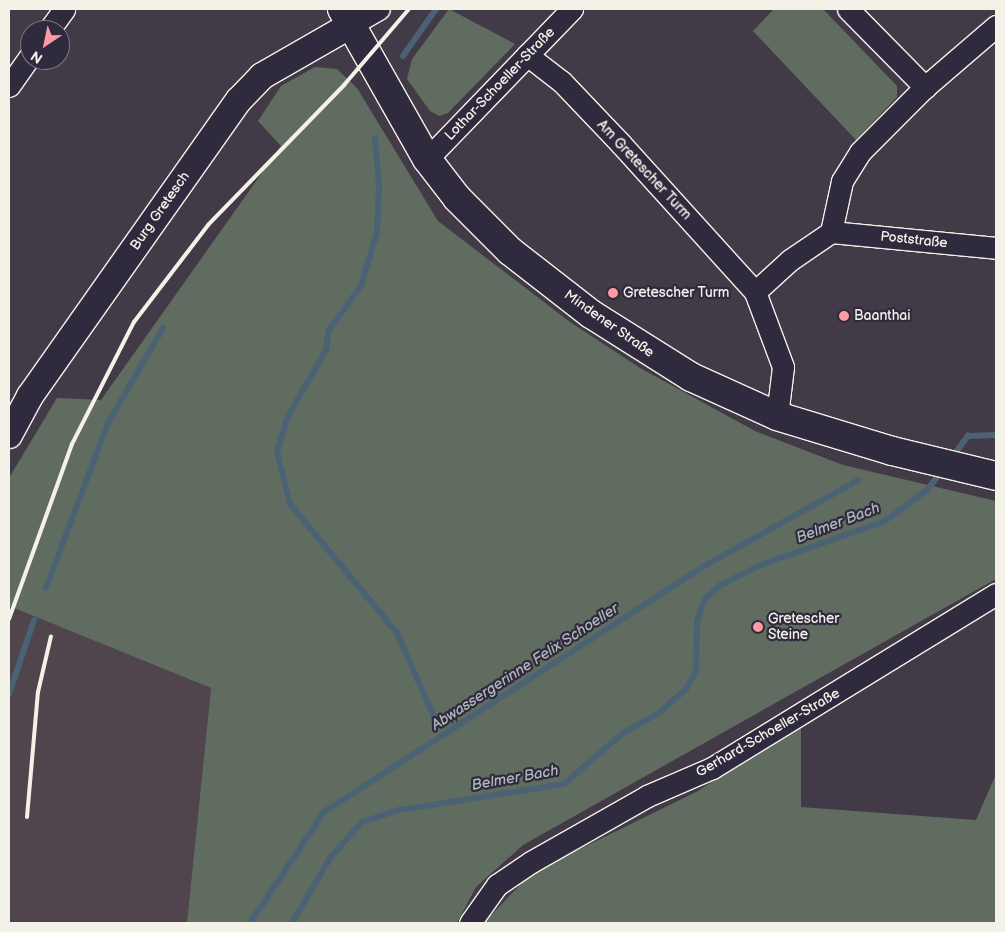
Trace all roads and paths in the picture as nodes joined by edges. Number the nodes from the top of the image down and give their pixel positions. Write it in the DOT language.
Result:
graph roads {
  1 [pos="64,9"];
  2 [pos="379,9"];
  3 [pos="572,9"];
  4 [pos="848,9"];
  5 [pos="346,17"];
  6 [pos="56,20"];
  7 [pos="996,26"];
  8 [pos="527,55"];
  9 [pos="20,70"];
  10 [pos="9,86"];
  11 [pos="925,87"];
  12 [pos="427,159"];
  13 [pos="831,232"];
  14 [pos="996,248"];
  15 [pos="755,292"];
  16 [pos="777,416"];
  17 [pos="9,434"];
  18 [pos="996,476"];
  19 [pos="996,594"];
  20 [pos="470,923"];
  1 -- 6 [label="street"];
  2 -- 5 [label="street"];
  3 -- 8 [label="street, Lothar-Schoeller-Straße"];
  4 -- 11 [label="street"];
  5 -- 12 [label="main road, Mindener Straße"];
  5 -- 17 [label="street, Burg Gretesch"];
  7 -- 11 [label="street"];
  8 -- 12 [label="street, Lothar-Schoeller-Straße"];
  8 -- 15 [label="street, Am Gretescher Turm"];
  9 -- 10 [label="street"];
  11 -- 13 [label="street"];
  12 -- 16 [label="main road, Mindener Straße"];
  13 -- 14 [label="street, Poststraße"];
  13 -- 15 [label="street"];
  15 -- 16 [label="street, Am Gretescher Turm"];
  16 -- 18 [label="main road, Mindener Straße"];
  19 -- 20 [label="street, Gerhard-Schoeller-Straße"];
}
